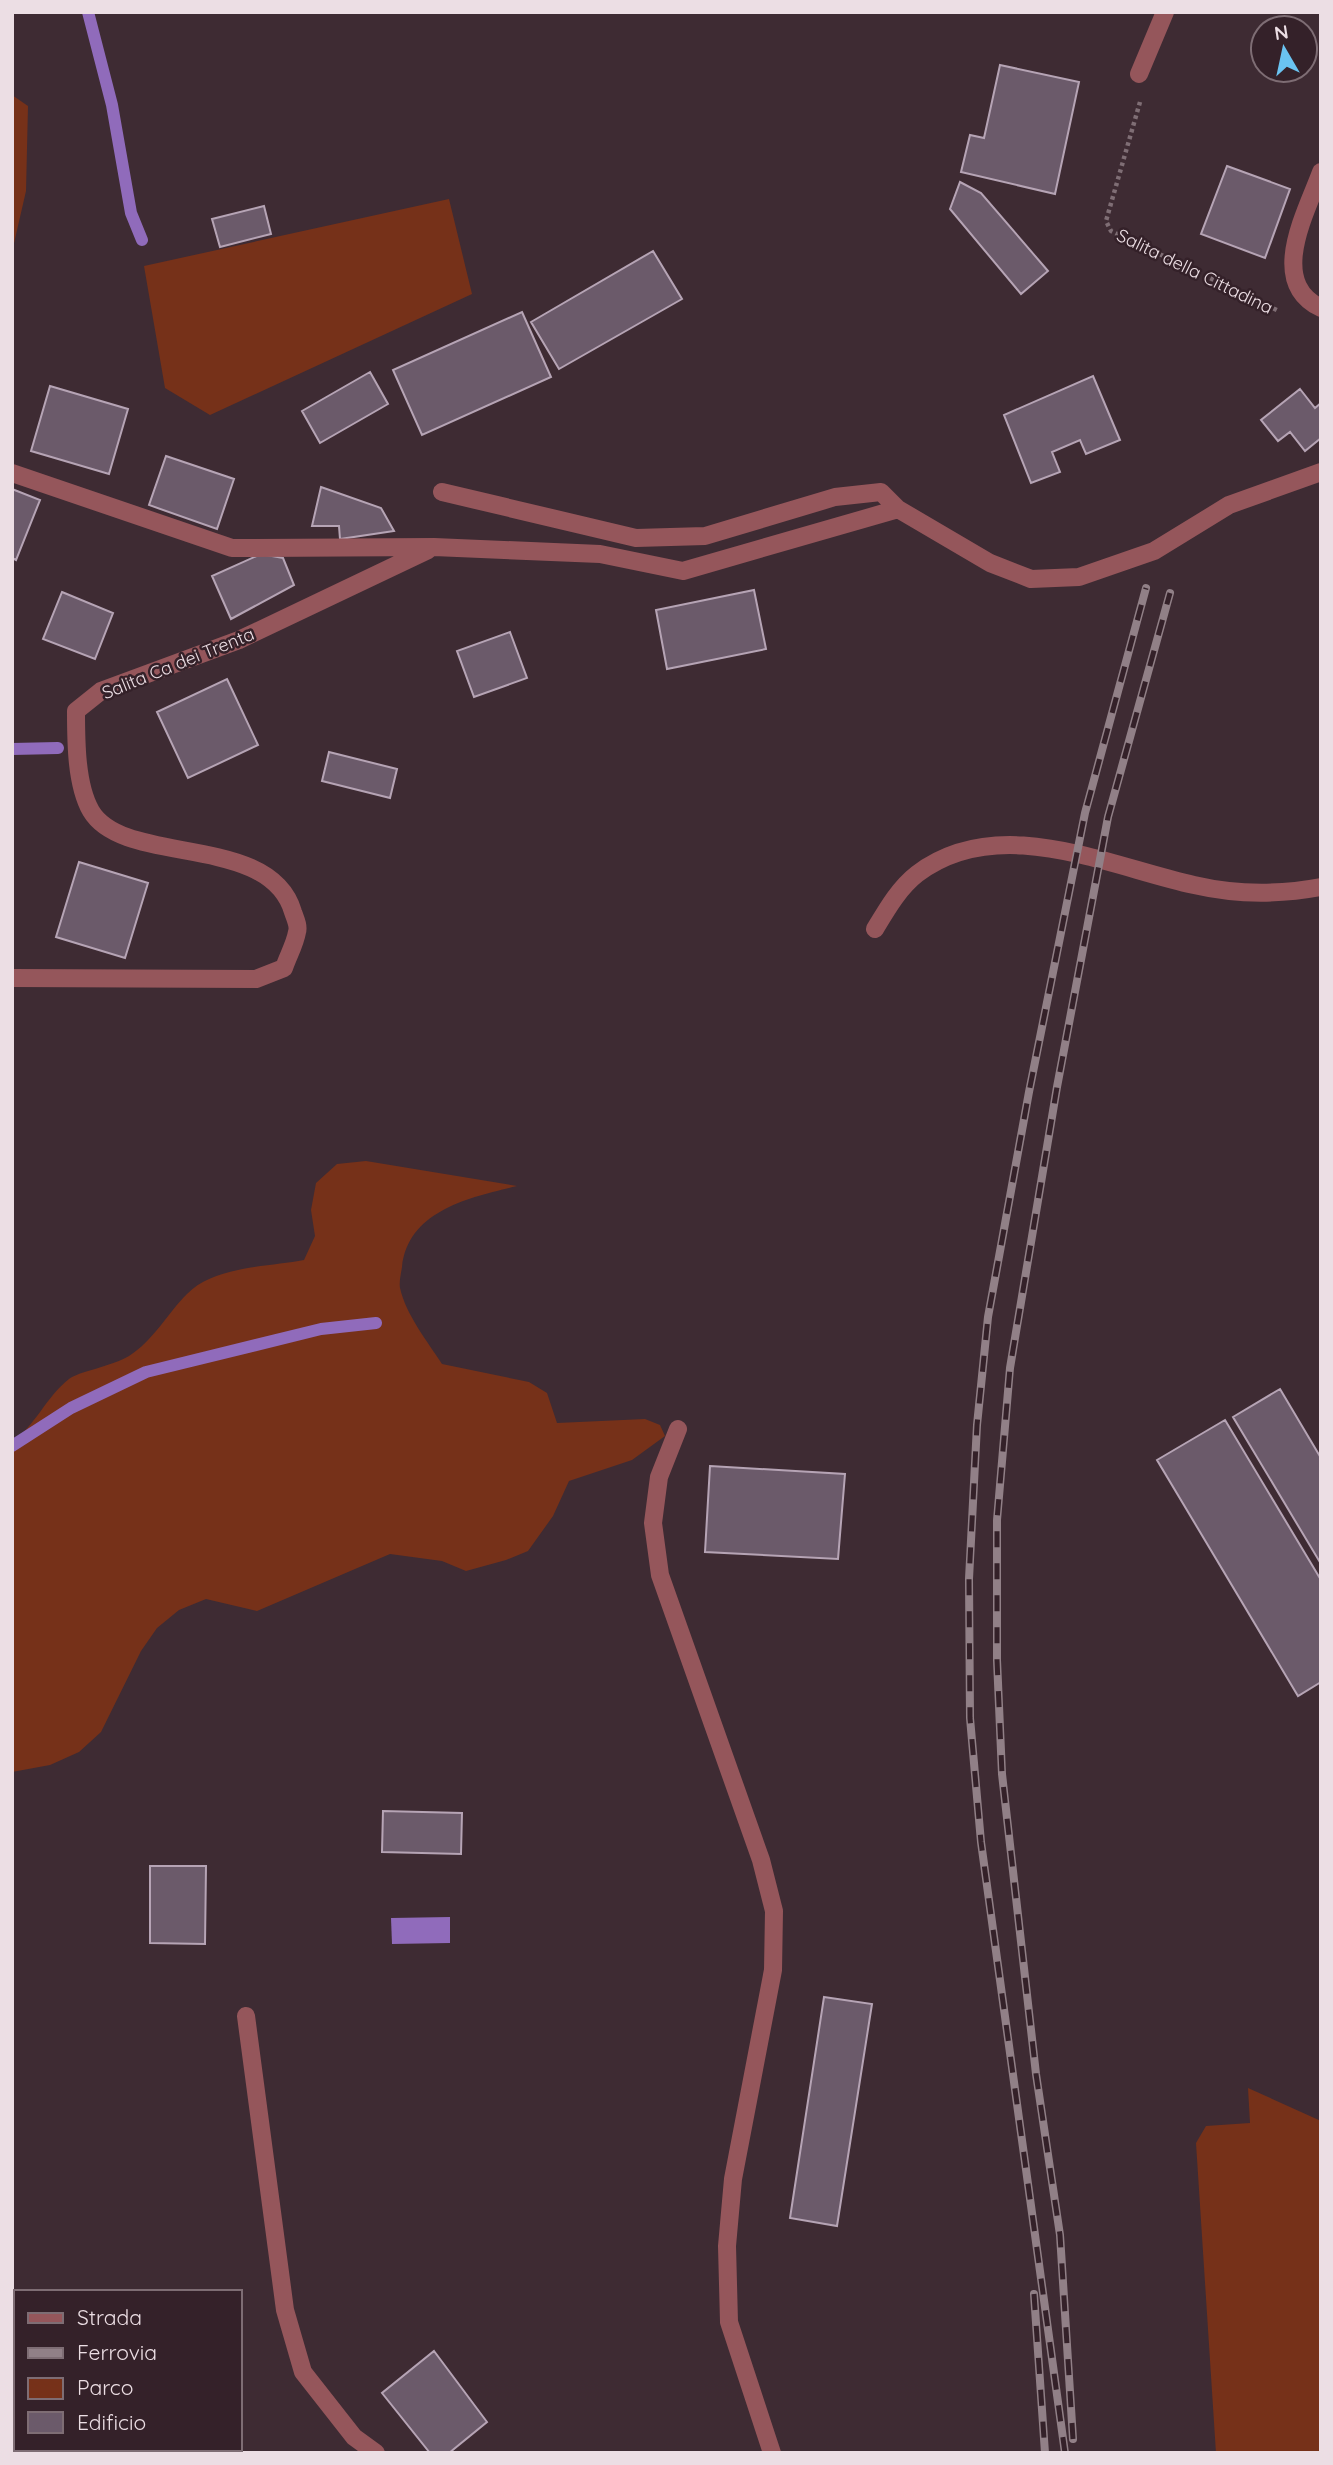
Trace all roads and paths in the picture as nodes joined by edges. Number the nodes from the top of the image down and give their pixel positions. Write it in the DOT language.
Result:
graph roads {
  1 [pos="1165,12"];
  2 [pos="1141,70"];
  3 [pos="1321,173"];
  4 [pos="1321,308"];
  5 [pos="1284,314"];
  6 [pos="1321,472"];
  7 [pos="12,473"];
  8 [pos="442,492"];
  9 [pos="898,509"];
  10 [pos="434,547"];
  11 [pos="1321,887"];
  12 [pos="876,929"];
  13 [pos="12,978"];
  14 [pos="678,1429"];
  15 [pos="246,2016"];
  16 [pos="376,2453"];
  17 [pos="772,2453"];
  1 -- 2 [label="street"];
  2 -- 5 [label="path, Salita della Cittadina"];
  3 -- 4 [label="street, Salita della Cittadina"];
  6 -- 9 [label="street"];
  7 -- 10 [label="street"];
  8 -- 9 [label="street"];
  9 -- 10 [label="street"];
  10 -- 13 [label="street, Salita Ca dei Trenta"];
  11 -- 12 [label="street"];
  14 -- 17 [label="street"];
  15 -- 16 [label="street"];
}
